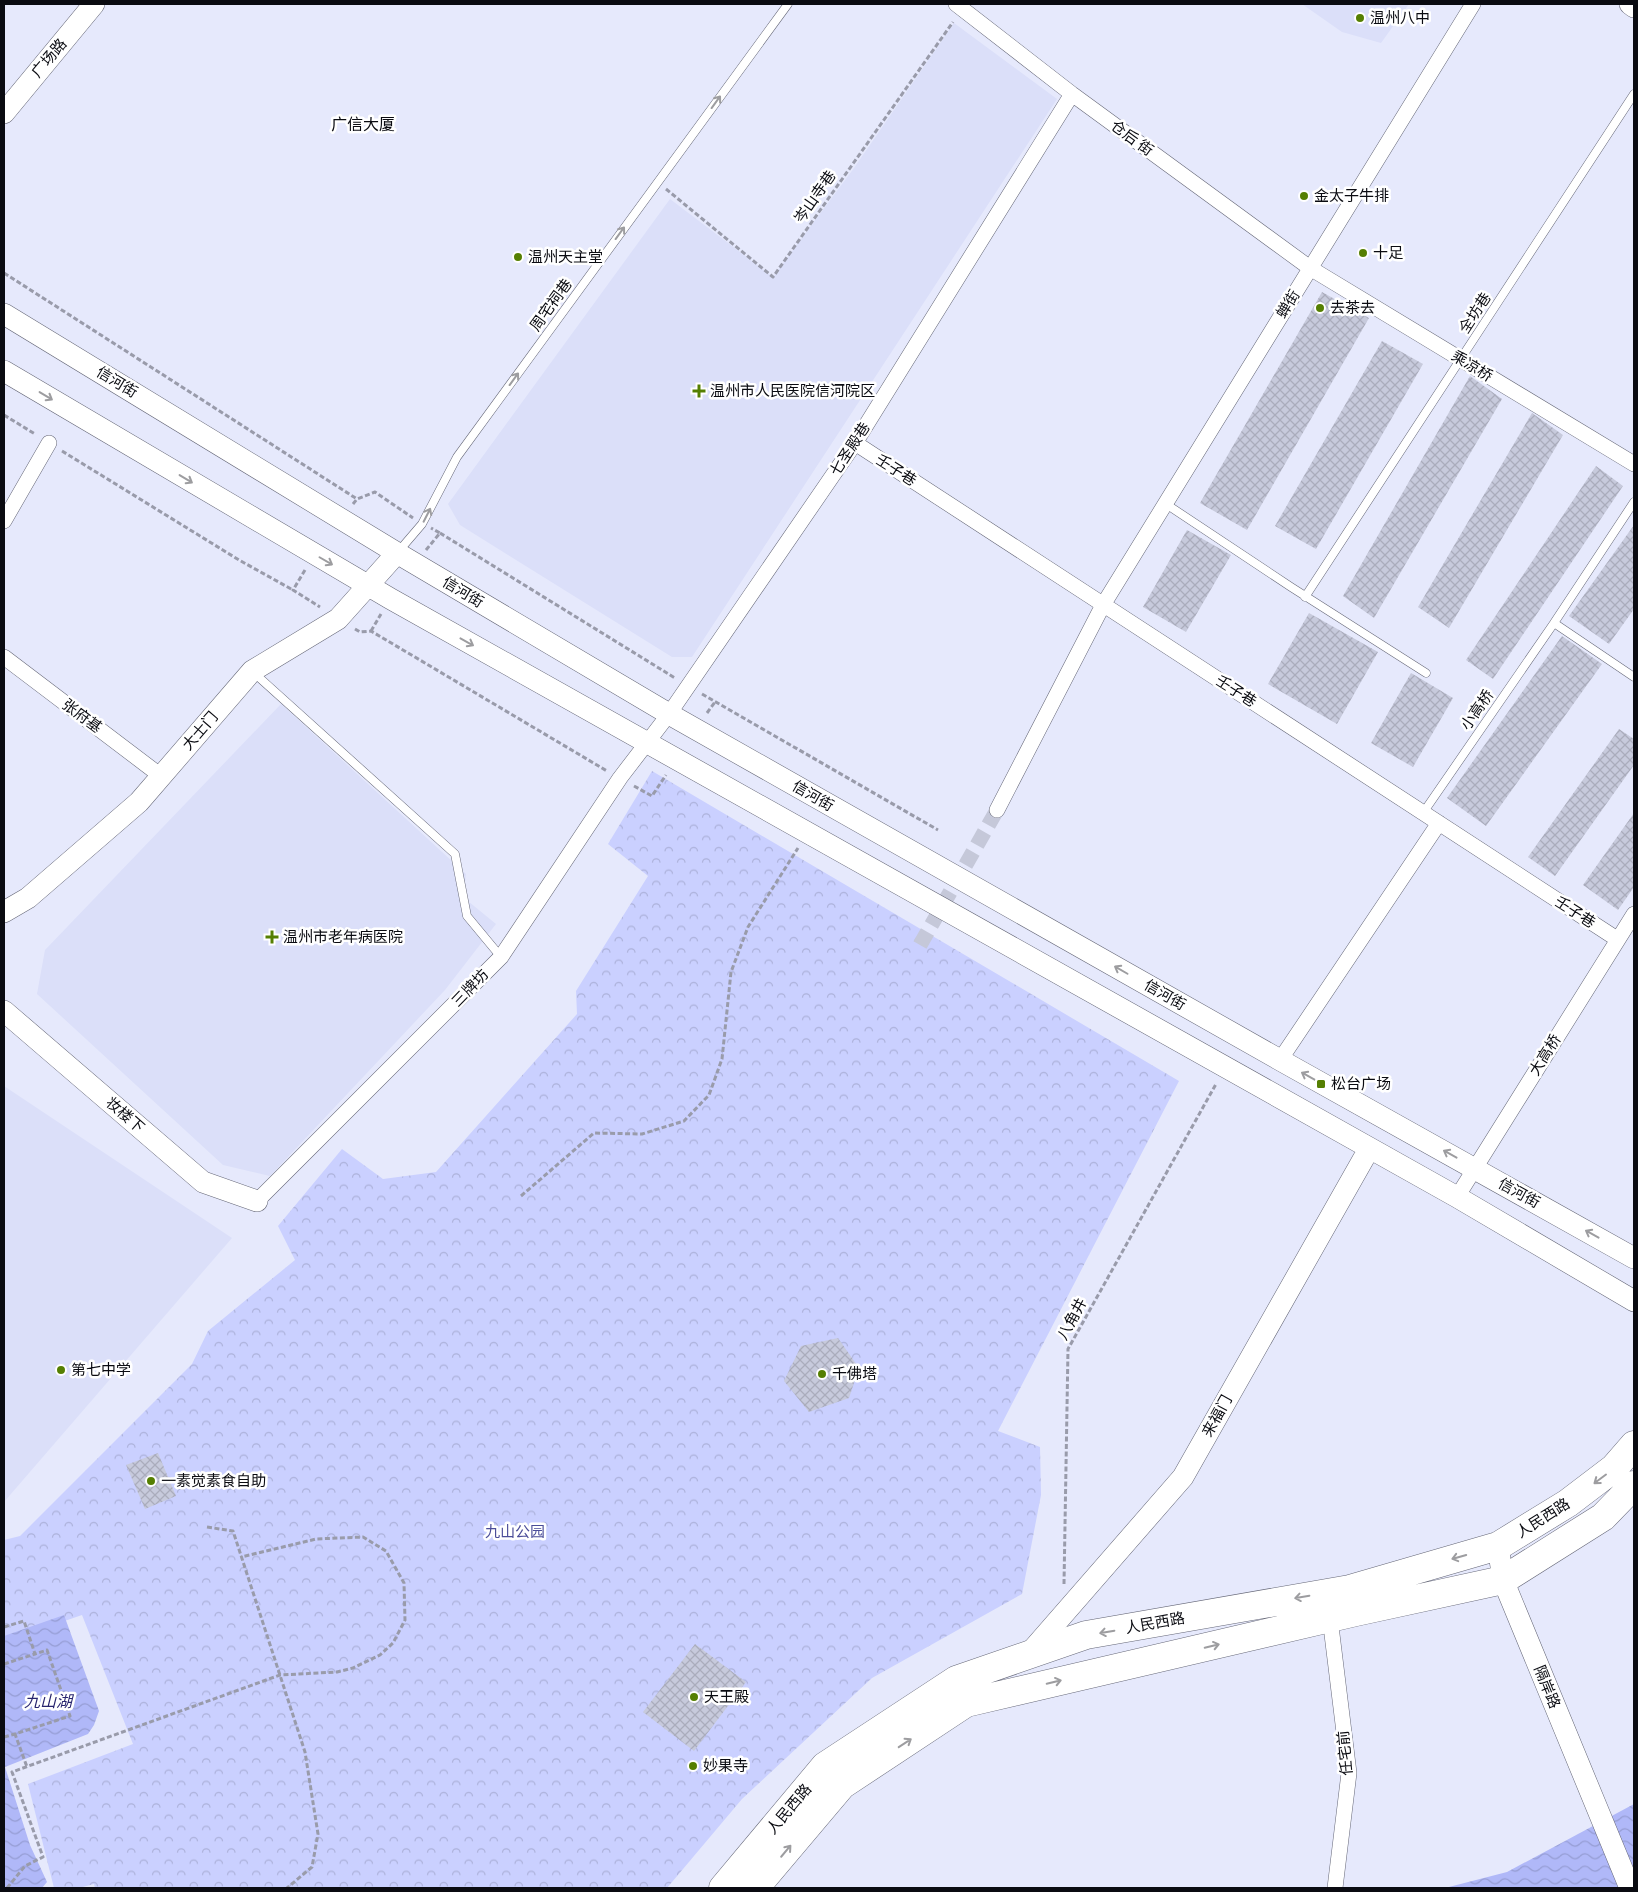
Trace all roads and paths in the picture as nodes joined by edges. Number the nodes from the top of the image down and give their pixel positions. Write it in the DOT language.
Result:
graph roads {
  1 [pos="788,4"];
  2 [pos="1473,4"];
  3 [pos="1630,4"];
  4 [pos="92,5"];
  5 [pos="959,6"];
  6 [pos="1634,7"];
  7 [pos="1072,94"];
  8 [pos="1634,94"];
  9 [pos="4,113"];
  10 [pos="658,182"];
  11 [pos="1310,268"];
  12 [pos="4,273"];
  13 [pos="4,314"];
  14 [pos="1461,359"];
  15 [pos="4,372"];
  16 [pos="4,415"];
  17 [pos="49,442"];
  18 [pos="855,443"];
  19 [pos="1634,464"];
  20 [pos="357,499"];
  21 [pos="1634,502"];
  22 [pos="1166,504"];
  23 [pos="4,521"];
  24 [pos="397,553"];
  25 [pos="368,586"];
  26 [pos="293,590"];
  27 [pos="1305,597"];
  28 [pos="1103,605"];
  29 [pos="1554,623"];
  30 [pos="371,631"];
  31 [pos="4,657"];
  32 [pos="252,671"];
  33 [pos="1426,673"];
  34 [pos="1634,677"];
  35 [pos="669,714"];
  36 [pos="646,744"];
  37 [pos="161,776"];
  38 [pos="620,778"];
  39 [pos="652,796"];
  40 [pos="997,810"];
  41 [pos="1423,813"];
  42 [pos="1440,823"];
  43 [pos="806,834"];
  44 [pos="4,912"];
  45 [pos="1634,914"];
  46 [pos="1617,939"];
  47 [pos="501,957"];
  48 [pos="4,1011"];
  49 [pos="1280,1060"];
  50 [pos="1224,1068"];
  51 [pos="1369,1149"];
  52 [pos="1475,1168"];
  53 [pos="522,1196"];
  54 [pos="1457,1197"];
  55 [pos="257,1201"];
  56 [pos="1634,1258"];
  57 [pos="1634,1301"];
  58 [pos="1634,1445"];
  59 [pos="1634,1485"];
  60 [pos="207,1527"];
  61 [pos="1498,1546"];
  62 [pos="241,1557"];
  63 [pos="1503,1580"];
  64 [pos="1063,1614"];
  65 [pos="1330,1618"];
  66 [pos="4,1627"];
  67 [pos="35,1654"];
  68 [pos="1027,1656"];
  69 [pos="4,1664"];
  70 [pos="280,1675"];
  71 [pos="15,1734"];
  72 [pos="4,1738"];
  73 [pos="26,1767"];
  74 [pos="7,1888"];
  75 [pos="287,1888"];
  76 [pos="723,1888"];
  77 [pos="755,1888"];
  78 [pos="1335,1888"];
  79 [pos="1630,1888"];
  10 -- 1 [label="lane, 周宅祠巷, one-way"];
  2 -- 11 [label="street, 蝉街"];
  3 -- 6 [label="main road"];
  4 -- 9 [label="main road, 广场路"];
  5 -- 7 [label="street, 仓后 街"];
  5 -- 10 [label="path, 岑山寺巷"];
  7 -- 11 [label="street, 仓后 街"];
  7 -- 18 [label="street, 七圣殿巷"];
  8 -- 14 [label="lane, 全坊巷"];
  24 -- 10 [label="lane, 周宅祠巷, one-way"];
  11 -- 14 [label="street, 乘凉桥"];
  11 -- 22 [label="street, 蝉街"];
  12 -- 20 [label="path"];
  13 -- 24 [label="main road, 信河街"];
  14 -- 19 [label="street, 乘凉桥"];
  14 -- 27 [label="lane, 全坊巷"];
  15 -- 25 [label="main road, one-way"];
  16 -- 17 [label="path"];
  17 -- 23 [label="street"];
  17 -- 26 [label="path"];
  18 -- 28 [label="street, 壬子巷"];
  18 -- 35 [label="street, 七圣殿巷"];
  21 -- 29 [label="lane, 小高桥"];
  22 -- 27 [label="lane"];
  22 -- 28 [label="street, 蝉街"];
  24 -- 25 [label="main road, 大士门"];
  24 -- 35 [label="main road, 信河街"];
  25 -- 32 [label="main road, 大士门"];
  25 -- 36 [label="main road, one-way"];
  27 -- 33 [label="lane"];
  28 -- 40 [label="street, 蝉街"];
  28 -- 41 [label="street, 壬子巷"];
  29 -- 34 [label="lane"];
  29 -- 41 [label="lane, 小高桥"];
  30 -- 38 [label="path"];
  31 -- 37 [label="street, 张府基"];
  32 -- 37 [label="main road, 大士门"];
  32 -- 47 [label="lane"];
  35 -- 36 [label="street, 七圣殿巷"];
  49 -- 35 [label="main road, 信河街, one-way"];
  36 -- 38 [label="street, 三牌坊"];
  36 -- 43 [label="main road"];
  37 -- 44 [label="main road, 大士门"];
  38 -- 39 [label="path"];
  38 -- 47 [label="street, 三牌坊"];
  41 -- 42 [label="street, 壬子巷"];
  42 -- 46 [label="street, 壬子巷"];
  42 -- 49 [label="street"];
  43 -- 50 [label="main road"];
  43 -- 53 [label="path"];
  45 -- 46 [label="street, 大高桥"];
  46 -- 52 [label="street, 大高桥"];
  47 -- 55 [label="street, 三牌坊"];
  48 -- 55 [label="main road, 妆楼下"];
  52 -- 49 [label="main road, 信河街, one-way"];
  50 -- 51 [label="main road"];
  50 -- 64 [label="path, 八角井"];
  51 -- 54 [label="main road"];
  51 -- 64 [label="main road, 来福门"];
  52 -- 54 [label="street, 大高桥"];
  56 -- 52 [label="main road, 信河街, one-way"];
  54 -- 57 [label="main road"];
  58 -- 61 [label="highway, 人民西路, one-way"];
  59 -- 63 [label="highway, 人民西路"];
  60 -- 62 [label="path"];
  61 -- 63 [label="main road, 隔岸路"];
  61 -- 68 [label="highway, 人民西路, one-way"];
  62 -- 70 [label="path"];
  62 -- 70 [label="path"];
  63 -- 65 [label="highway, 人民西路"];
  63 -- 79 [label="main road, 隔岸路"];
  64 -- 68 [label="main road, 来福门"];
  77 -- 65 [label="highway, 人民西路, one-way"];
  65 -- 78 [label="street, 任宅前"];
  66 -- 67 [label="path"];
  67 -- 69 [label="path"];
  67 -- 71 [label="path"];
  68 -- 76 [label="highway, 人民西路"];
  70 -- 73 [label="path"];
  70 -- 75 [label="path"];
  71 -- 72 [label="path"];
  71 -- 73 [label="path"];
  73 -- 74 [label="path"];
}
